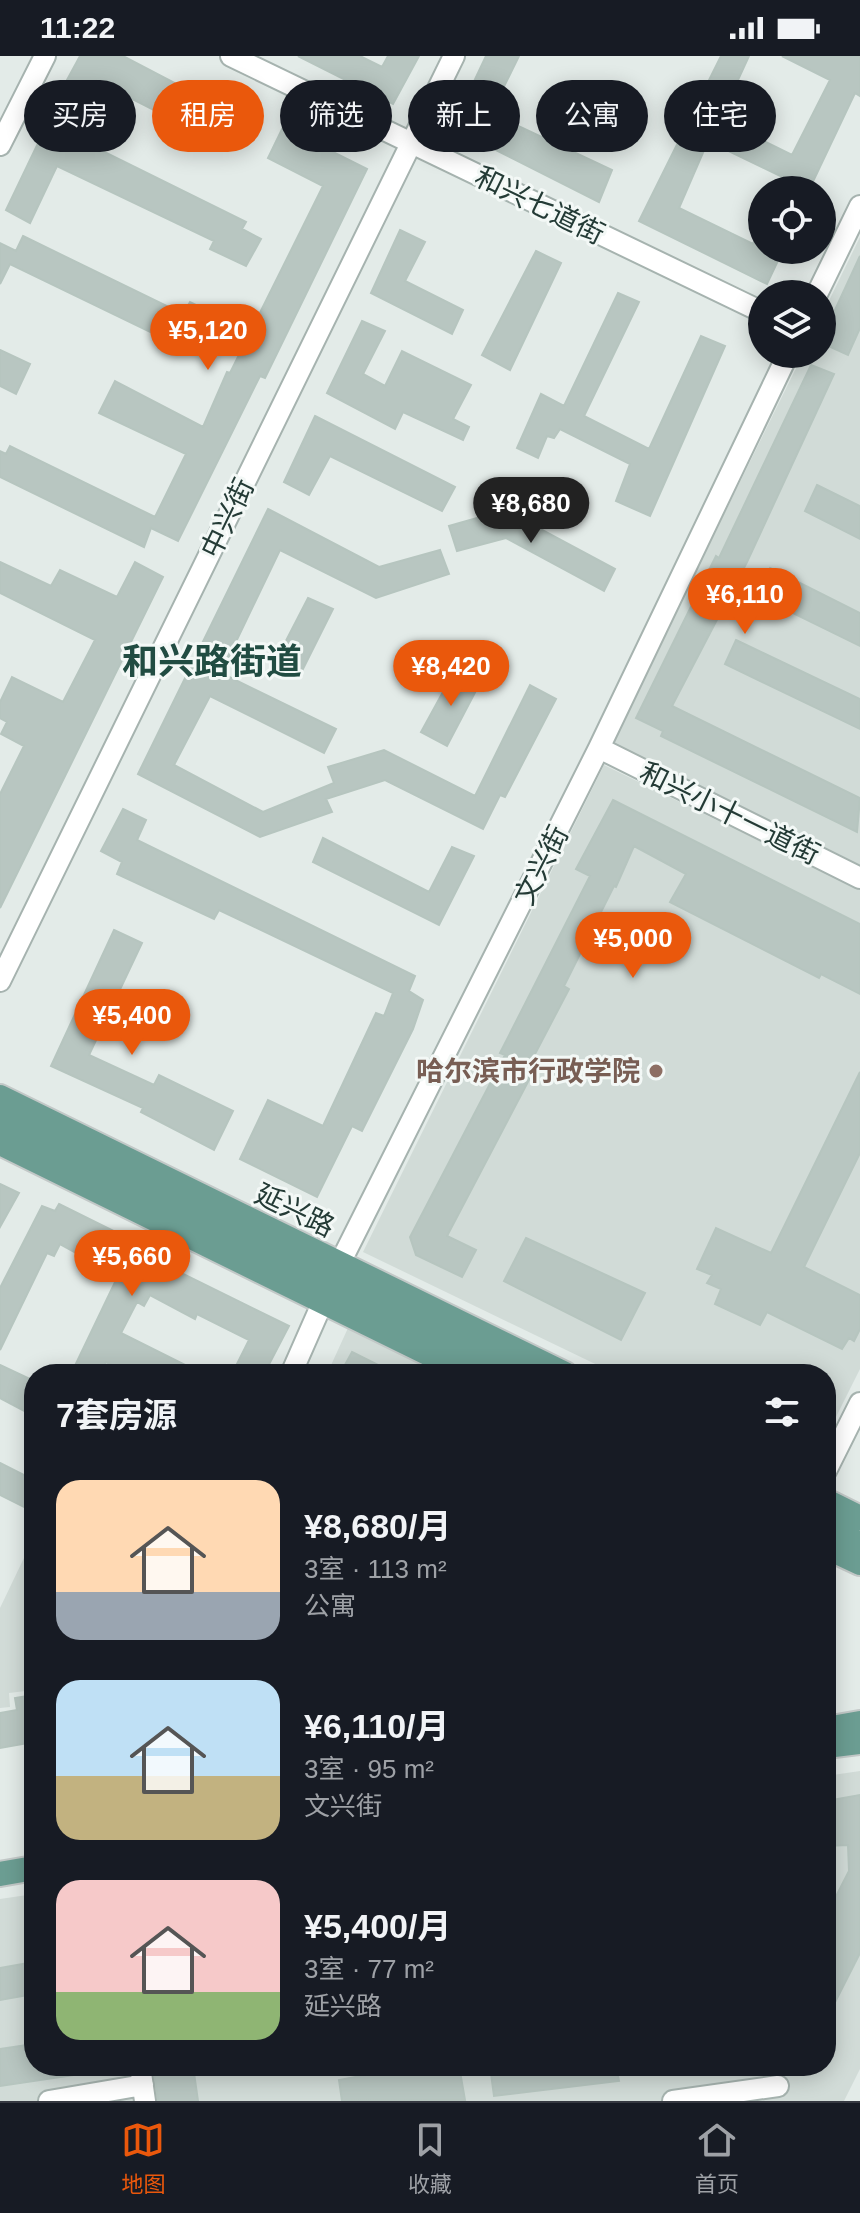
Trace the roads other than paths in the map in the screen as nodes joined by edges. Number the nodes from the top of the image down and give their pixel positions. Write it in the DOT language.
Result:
graph roads {
  1 [pos="45,56"];
  2 [pos="231,56"];
  3 [pos="454,56"];
  4 [pos="442,80"];
  5 [pos="408,142"];
  6 [pos="0,145"];
  7 [pos="408,147"];
  8 [pos="429,152"];
  9 [pos="860,206"];
  10 [pos="824,280"];
  11 [pos="748,305"];
  12 [pos="781,368"];
  13 [pos="599,748"];
  14 [pos="860,878"];
  15 [pos="0,981"];
  16 [pos="0,1097"];
  17 [pos="0,1121"];
  18 [pos="0,1143"];
  19 [pos="330,1284"];
  20 [pos="295,1364"];
  21 [pos="454,1364"];
  22 [pos="494,1364"];
  23 [pos="539,1364"];
  24 [pos="860,1403"];
  25 [pos="836,1451"];
  26 [pos="836,1506"];
  27 [pos="860,1518"];
  28 [pos="836,1532"];
  29 [pos="860,1544"];
  30 [pos="836,1552"];
  31 [pos="860,1563"];
  32 [pos="860,1723"];
  33 [pos="836,1727"];
  34 [pos="860,1742"];
  35 [pos="836,1745"];
  36 [pos="24,1856"];
  37 [pos="0,1860"];
  38 [pos="24,1870"];
  39 [pos="0,1874"];
  40 [pos="143,2084"];
  41 [pos="778,2086"];
  42 [pos="49,2101"];
  43 [pos="675,2101"];
  1 -- 6 [label="street"];
  2 -- 5 [label="street, 和兴七道街"];
  3 -- 4 [label="street, 中兴街"];
  7 -- 15 [label="street, 中兴街"];
  8 -- 11 [label="street, 和兴七道街"];
  9 -- 10 [label="street"];
  12 -- 13 [label="street, 文兴街"];
  13 -- 14 [label="street, 和兴小十一道街"];
  13 -- 19 [label="street, 文兴街"];
  16 -- 19 [label="main road, 延兴路"];
  17 -- 19 [label="main road"];
  18 -- 19 [label="main road, 延兴路"];
  19 -- 20 [label="street, 文兴街"];
  19 -- 21 [label="main road, 延兴路"];
  19 -- 22 [label="main road"];
  19 -- 23 [label="main road, 延兴路"];
  24 -- 25 [label="street"];
  26 -- 27 [label="main road"];
  28 -- 29 [label="main road"];
  30 -- 31 [label="main road"];
  32 -- 33 [label="main road"];
  34 -- 35 [label="main road"];
  36 -- 37 [label="main road"];
  38 -- 39 [label="main road"];
  40 -- 42 [label="street"];
  41 -- 43 [label="street"];
}
